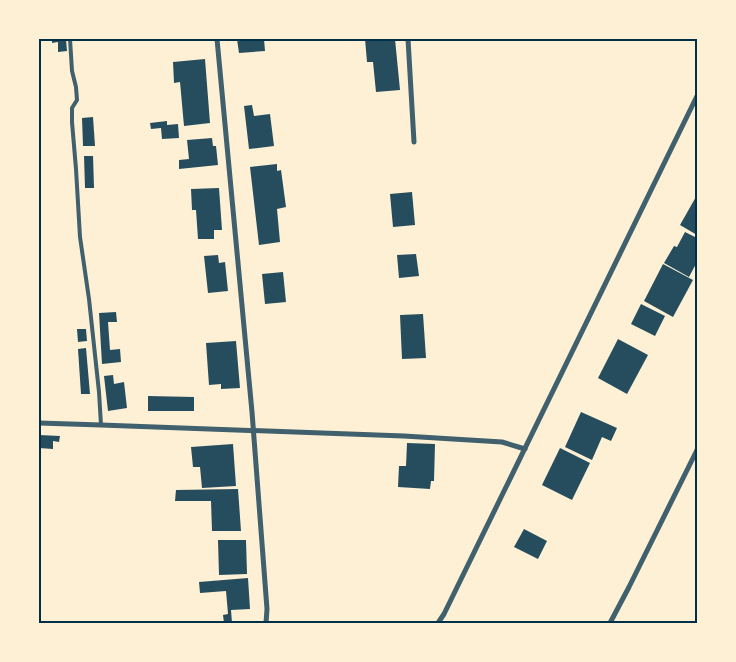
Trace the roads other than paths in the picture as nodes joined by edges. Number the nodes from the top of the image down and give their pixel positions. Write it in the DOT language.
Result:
graph roads {
  1 [pos="70,39"];
  2 [pos="217,39"];
  3 [pos="408,39"];
  4 [pos="697,96"];
  5 [pos="414,142"];
  6 [pos="39,424"];
  7 [pos="100,425"];
  8 [pos="254,431"];
  9 [pos="525,449"];
  10 [pos="697,450"];
  11 [pos="266,623"];
  12 [pos="438,623"];
  13 [pos="610,623"];
  1 -- 7 [label="lane"];
  2 -- 8 [label="street"];
  3 -- 5 [label="street"];
  4 -- 9 [label="street"];
  6 -- 7 [label="street"];
  7 -- 8 [label="street"];
  8 -- 9 [label="street"];
  8 -- 11 [label="street"];
  9 -- 12 [label="street"];
  10 -- 13 [label="street"];
}
